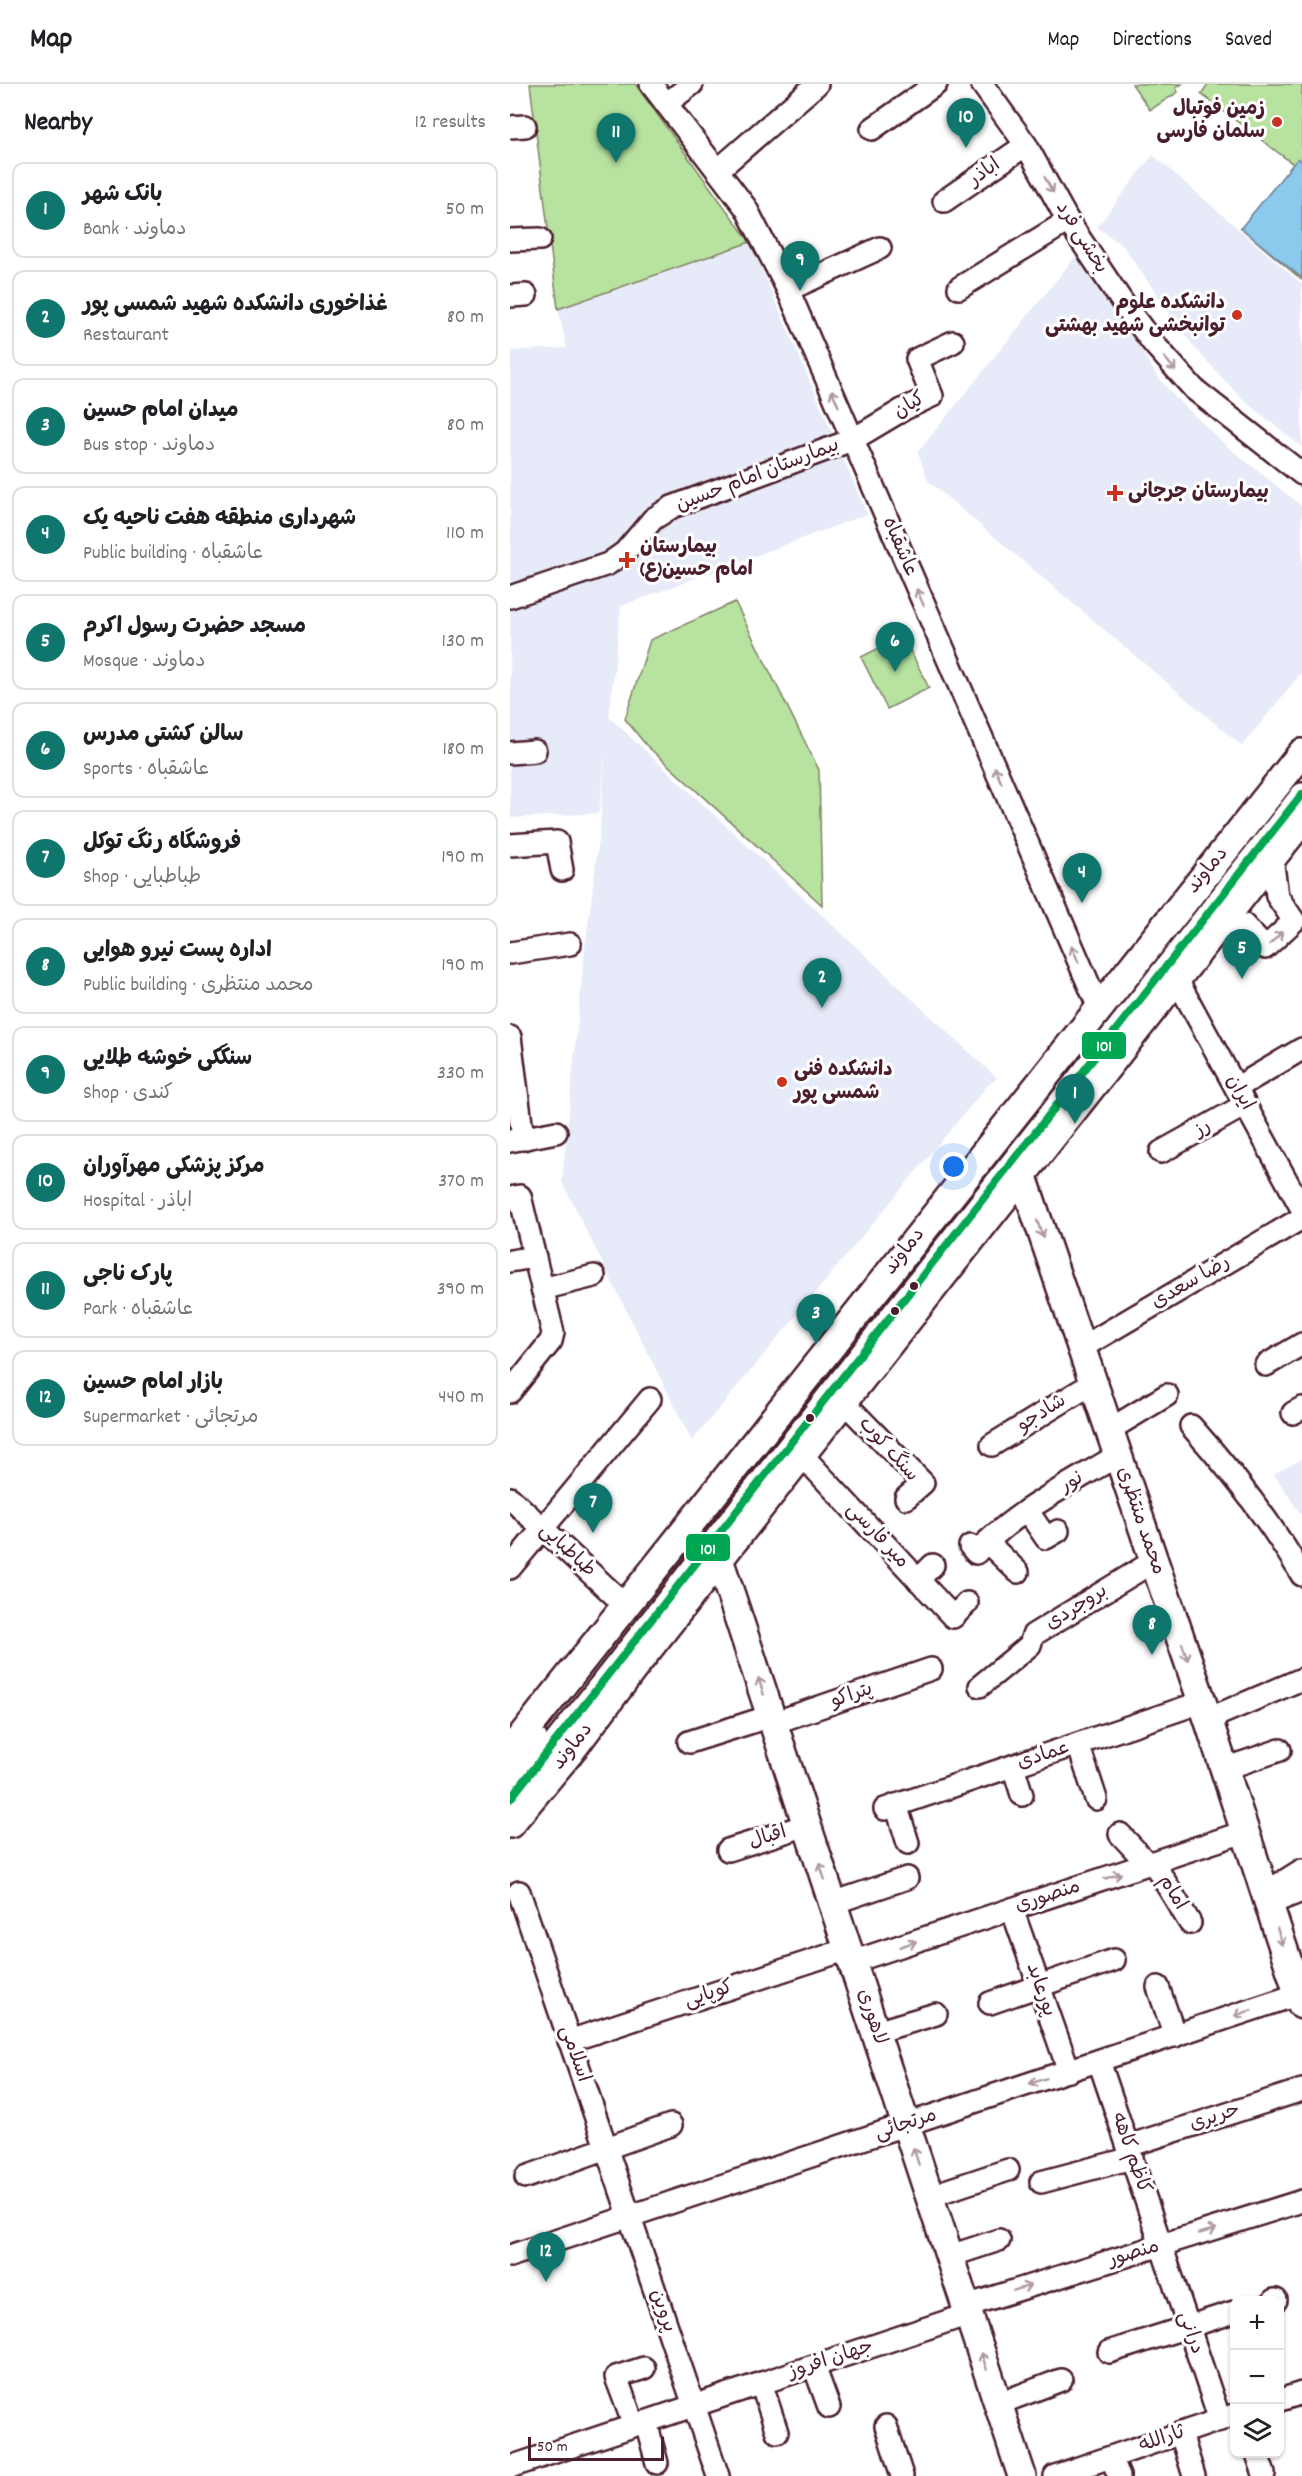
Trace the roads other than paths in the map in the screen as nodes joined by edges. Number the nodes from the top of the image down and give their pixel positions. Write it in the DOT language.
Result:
graph roads {
  1 [pos="651,84"];
  2 [pos="692,84"];
  3 [pos="817,84"];
  4 [pos="936,84"];
  5 [pos="982,84"];
  6 [pos="666,104"];
  7 [pos="872,129"];
  8 [pos="1026,145"];
  9 [pos="718,170"];
  10 [pos="944,201"];
  11 [pos="1068,221"];
  12 [pos="540,239"];
  13 [pos="510,240"];
  14 [pos="880,248"];
  15 [pos="959,288"];
  16 [pos="788,290"];
  17 [pos="953,342"];
  18 [pos="852,440"];
  19 [pos="1302,474"];
  20 [pos="510,597"];
  21 [pos="535,751"];
  22 [pos="510,753"];
  23 [pos="1302,753"];
  24 [pos="1302,772"];
  25 [pos="1302,794"];
  26 [pos="1302,820"];
  27 [pos="510,845"];
  28 [pos="1272,857"];
  29 [pos="562,870"];
  30 [pos="1302,910"];
  31 [pos="1212,933"];
  32 [pos="570,944"];
  33 [pos="510,953"];
  34 [pos="1176,978"];
  35 [pos="1099,1008"];
  36 [pos="510,1037"];
  37 [pos="1302,1049"];
  38 [pos="1240,1097"];
  39 [pos="556,1132"];
  40 [pos="517,1140"];
  41 [pos="1161,1152"];
  42 [pos="1022,1174"];
  43 [pos="510,1198"];
  44 [pos="1302,1209"];
  45 [pos="1302,1218"];
  46 [pos="535,1257"];
  47 [pos="510,1262"];
  48 [pos="594,1276"];
  49 [pos="542,1289"];
  50 [pos="1302,1344"];
  51 [pos="1081,1348"];
  52 [pos="1266,1365"];
  53 [pos="1093,1383"];
  54 [pos="510,1392"];
  55 [pos="1167,1395"];
  56 [pos="650,1399"];
  57 [pos="843,1401"];
  58 [pos="1191,1426"];
  59 [pos="1113,1443"];
  60 [pos="992,1445"];
  61 [pos="801,1454"];
  62 [pos="510,1498"];
  63 [pos="906,1498"];
  64 [pos="1027,1510"];
  65 [pos="542,1528"];
  66 [pos="1058,1531"];
  67 [pos="719,1559"];
  68 [pos="1154,1561"];
  69 [pos="510,1568"];
  70 [pos="1018,1572"];
  71 [pos="1302,1575"];
  72 [pos="625,1605"];
  73 [pos="960,1610"];
  74 [pos="931,1669"];
  75 [pos="1302,1679"];
  76 [pos="980,1686"];
  77 [pos="1205,1711"];
  78 [pos="772,1720"];
  79 [pos="532,1723"];
  80 [pos="510,1741"];
  81 [pos="689,1742"];
  82 [pos="1078,1744"];
  83 [pos="1280,1750"];
  84 [pos="510,1751"];
  85 [pos="570,1752"];
  86 [pos="1013,1766"];
  87 [pos="1224,1769"];
  88 [pos="510,1772"];
  89 [pos="1022,1795"];
  90 [pos="510,1799"];
  91 [pos="1096,1799"];
  92 [pos="510,1824"];
  93 [pos="807,1825"];
  94 [pos="1244,1832"];
  95 [pos="1120,1834"];
  96 [pos="908,1843"];
  97 [pos="510,1845"];
  98 [pos="728,1850"];
  99 [pos="1150,1863"];
  100 [pos="1302,1870"];
  101 [pos="907,1878"];
  102 [pos="1302,1891"];
  103 [pos="519,1892"];
  104 [pos="1267,1899"];
  105 [pos="833,1903"];
  106 [pos="1012,1909"];
  107 [pos="1190,1923"];
  108 [pos="850,1956"];
  109 [pos="1114,1960"];
  110 [pos="1039,1985"];
  111 [pos="1158,1987"];
  112 [pos="1301,1997"];
  113 [pos="990,2003"];
  114 [pos="936,2014"];
  115 [pos="876,2032"];
  116 [pos="1175,2036"];
  117 [pos="569,2041"];
  118 [pos="1099,2061"];
  119 [pos="1069,2071"];
  120 [pos="1302,2090"];
  121 [pos="906,2124"];
  122 [pos="671,2125"];
  123 [pos="606,2149"];
  124 [pos="1130,2152"];
  125 [pos="1008,2170"];
  126 [pos="526,2177"];
  127 [pos="1041,2182"];
  128 [pos="930,2196"];
  129 [pos="1302,2201"];
  130 [pos="629,2217"];
  131 [pos="999,2240"];
  132 [pos="1161,2245"];
  133 [pos="510,2256"];
  134 [pos="950,2256"];
  135 [pos="967,2310"];
  136 [pos="1230,2313"];
  137 [pos="1188,2326"];
  138 [pos="1109,2352"];
  139 [pos="814,2366"];
  140 [pos="644,2368"];
  141 [pos="1061,2380"];
  142 [pos="761,2383"];
  143 [pos="1302,2393"];
  144 [pos="1284,2399"];
  145 [pos="998,2404"];
  146 [pos="694,2406"];
  147 [pos="829,2407"];
  148 [pos="1227,2418"];
  149 [pos="640,2423"];
  150 [pos="886,2426"];
  151 [pos="777,2432"];
  152 [pos="1181,2434"];
  153 [pos="1258,2458"];
  154 [pos="657,2463"];
  155 [pos="1115,2466"];
  156 [pos="510,2467"];
  157 [pos="1264,2474"];
  158 [pos="718,2476"];
  159 [pos="902,2476"];
  160 [pos="1022,2476"];
  161 [pos="1054,2476"];
  162 [pos="1194,2476"];
  1 -- 6 [label="street, عاشقباه"];
  2 -- 6 [label="street"];
  3 -- 9 [label="street"];
  4 -- 7 [label="street"];
  5 -- 8 [label="street, بخشی فرد"];
  6 -- 9 [label="street, عاشقباه"];
  8 -- 10 [label="street, اباذر"];
  8 -- 11 [label="street, بخشی فرد, one-way"];
  9 -- 16 [label="street, عاشقباه"];
  11 -- 15 [label="street"];
  11 -- 19 [label="street, بخشی فرد, one-way"];
  12 -- 13 [label="street"];
  14 -- 16 [label="street"];
  18 -- 16 [label="street, عاشقباه, one-way"];
  17 -- 18 [label="street, کیان"];
  18 -- 20 [label="street, بیمارستان امام حسین"];
  35 -- 18 [label="street, عاشقباه, one-way"];
  21 -- 22 [label="street"];
  23 -- 35 [label="main road, دماوند"];
  24 -- 88 [label="street"];
  25 -- 90 [label="street"];
  26 -- 28 [label="main road, دماوند"];
  27 -- 29 [label="street"];
  28 -- 30 [label="street"];
  28 -- 31 [label="main road, دماوند"];
  31 -- 28 [label="street, one-way"];
  31 -- 34 [label="main road, دماوند"];
  32 -- 33 [label="street"];
  34 -- 38 [label="street, ایران"];
  34 -- 42 [label="main road, دماوند"];
  35 -- 72 [label="main road, دماوند"];
  36 -- 40 [label="street"];
  37 -- 38 [label="street, رز"];
  38 -- 41 [label="street, رز"];
  38 -- 44 [label="street, ایران"];
  39 -- 40 [label="street"];
  42 -- 51 [label="main road, محمد منتظری, one-way"];
  42 -- 57 [label="main road, دماوند"];
  43 -- 46 [label="street"];
  45 -- 51 [label="street, رضا سعدی"];
  46 -- 47 [label="street"];
  46 -- 49 [label="street"];
  48 -- 49 [label="street"];
  49 -- 54 [label="street"];
  50 -- 52 [label="street"];
  51 -- 53 [label="main road, محمد منتظری"];
  53 -- 59 [label="main road, محمد منتظری"];
  53 -- 60 [label="street, شادجو"];
  55 -- 59 [label="street, نور"];
  56 -- 65 [label="street"];
  57 -- 61 [label="main road, دماوند"];
  57 -- 63 [label="street, سنگ کوب"];
  58 -- 71 [label="street"];
  59 -- 64 [label="street, نور"];
  59 -- 68 [label="main road, محمد منتظری"];
  61 -- 67 [label="main road, دماوند"];
  61 -- 73 [label="street, میر فارسی"];
  62 -- 65 [label="street, طباطبایی"];
  64 -- 66 [label="street"];
  64 -- 70 [label="street, نور"];
  65 -- 69 [label="street"];
  65 -- 72 [label="street, طباطبایی"];
  78 -- 67 [label="main road, لاهوری, one-way"];
  67 -- 85 [label="main road, دماوند"];
  68 -- 76 [label="street, بروجردی"];
  68 -- 77 [label="main road, محمد منتظری, one-way"];
  72 -- 79 [label="main road, دماوند"];
  74 -- 78 [label="street, پتراکو"];
  75 -- 77 [label="street, عمادی"];
  77 -- 82 [label="street, عمادی"];
  77 -- 87 [label="main road, محمد منتظری"];
  78 -- 81 [label="street, پتراکو"];
  78 -- 93 [label="main road, لاهوری"];
  79 -- 80 [label="main road"];
  79 -- 84 [label="main road, دماوند"];
  82 -- 86 [label="street, عمادی"];
  82 -- 91 [label="street"];
  83 -- 87 [label="street"];
  85 -- 92 [label="main road, دماوند"];
  85 -- 97 [label="main road"];
  86 -- 89 [label="street"];
  86 -- 96 [label="street, عمادی"];
  87 -- 94 [label="main road, محمد منتظری"];
  93 -- 98 [label="street, اقبال"];
  105 -- 93 [label="main road, لاهوری, one-way"];
  94 -- 99 [label="street, منصوری"];
  94 -- 104 [label="main road, محمد منتظری"];
  95 -- 99 [label="street, امام"];
  106 -- 99 [label="street, منصوری, one-way"];
  99 -- 107 [label="street, امام"];
  100 -- 104 [label="street"];
  101 -- 105 [label="street"];
  102 -- 104 [label="street"];
  103 -- 117 [label="street, اسلامی"];
  104 -- 112 [label="main road, محمد منتظری, one-way"];
  105 -- 108 [label="main road, لاهوری"];
  108 -- 106 [label="street, منصوری, one-way"];
  106 -- 110 [label="street, پورعابد"];
  108 -- 115 [label="main road, لاهوری"];
  108 -- 117 [label="street, کوپایی"];
  109 -- 110 [label="street"];
  110 -- 113 [label="street"];
  110 -- 119 [label="street, پورعابد"];
  111 -- 116 [label="street"];
  112 -- 116 [label="street, مرتجائی, one-way"];
  114 -- 115 [label="street"];
  115 -- 121 [label="main road, لاهوری"];
  116 -- 118 [label="street, مرتجائی"];
  117 -- 123 [label="street, اسلامی"];
  118 -- 119 [label="street, مرتجائی"];
  118 -- 124 [label="street, کاظم کاهه"];
  119 -- 121 [label="street, مرتجائی, one-way"];
  120 -- 124 [label="street, حریری"];
  128 -- 121 [label="main road, لاهوری, one-way"];
  121 -- 130 [label="street, مرتجائی"];
  122 -- 123 [label="street"];
  123 -- 126 [label="street"];
  123 -- 130 [label="street, اسلامی"];
  124 -- 127 [label="street, حریری"];
  124 -- 132 [label="street, کاظم کاهه"];
  125 -- 128 [label="street"];
  128 -- 134 [label="main road, لاهوری"];
  132 -- 129 [label="street, منصور, one-way"];
  130 -- 133 [label="street, مرتجائی"];
  130 -- 146 [label="street, پروین"];
  131 -- 134 [label="street"];
  135 -- 132 [label="street, منصور, one-way"];
  132 -- 137 [label="street, درانی"];
  134 -- 135 [label="main road, لاهوری"];
  135 -- 139 [label="street, جهان افروز"];
  145 -- 135 [label="main road, لاهوری, one-way"];
  136 -- 137 [label="street"];
  137 -- 138 [label="street"];
  137 -- 148 [label="street, درانی"];
  139 -- 142 [label="street, جهان افروز"];
  139 -- 147 [label="street"];
  140 -- 149 [label="street"];
  141 -- 145 [label="street"];
  142 -- 146 [label="street, جهان افروز"];
  142 -- 151 [label="street"];
  143 -- 144 [label="street"];
  145 -- 160 [label="main road, لاهوری"];
  146 -- 149 [label="street, جهان افروز"];
  146 -- 158 [label="street, پروین"];
  148 -- 152 [label="street, ثارالله"];
  149 -- 154 [label="street"];
  149 -- 156 [label="street, جهان افروز"];
  150 -- 159 [label="street"];
  152 -- 155 [label="street, ثارالله"];
  152 -- 162 [label="street"];
  153 -- 157 [label="street"];
  155 -- 161 [label="street, ثارالله"];
}
